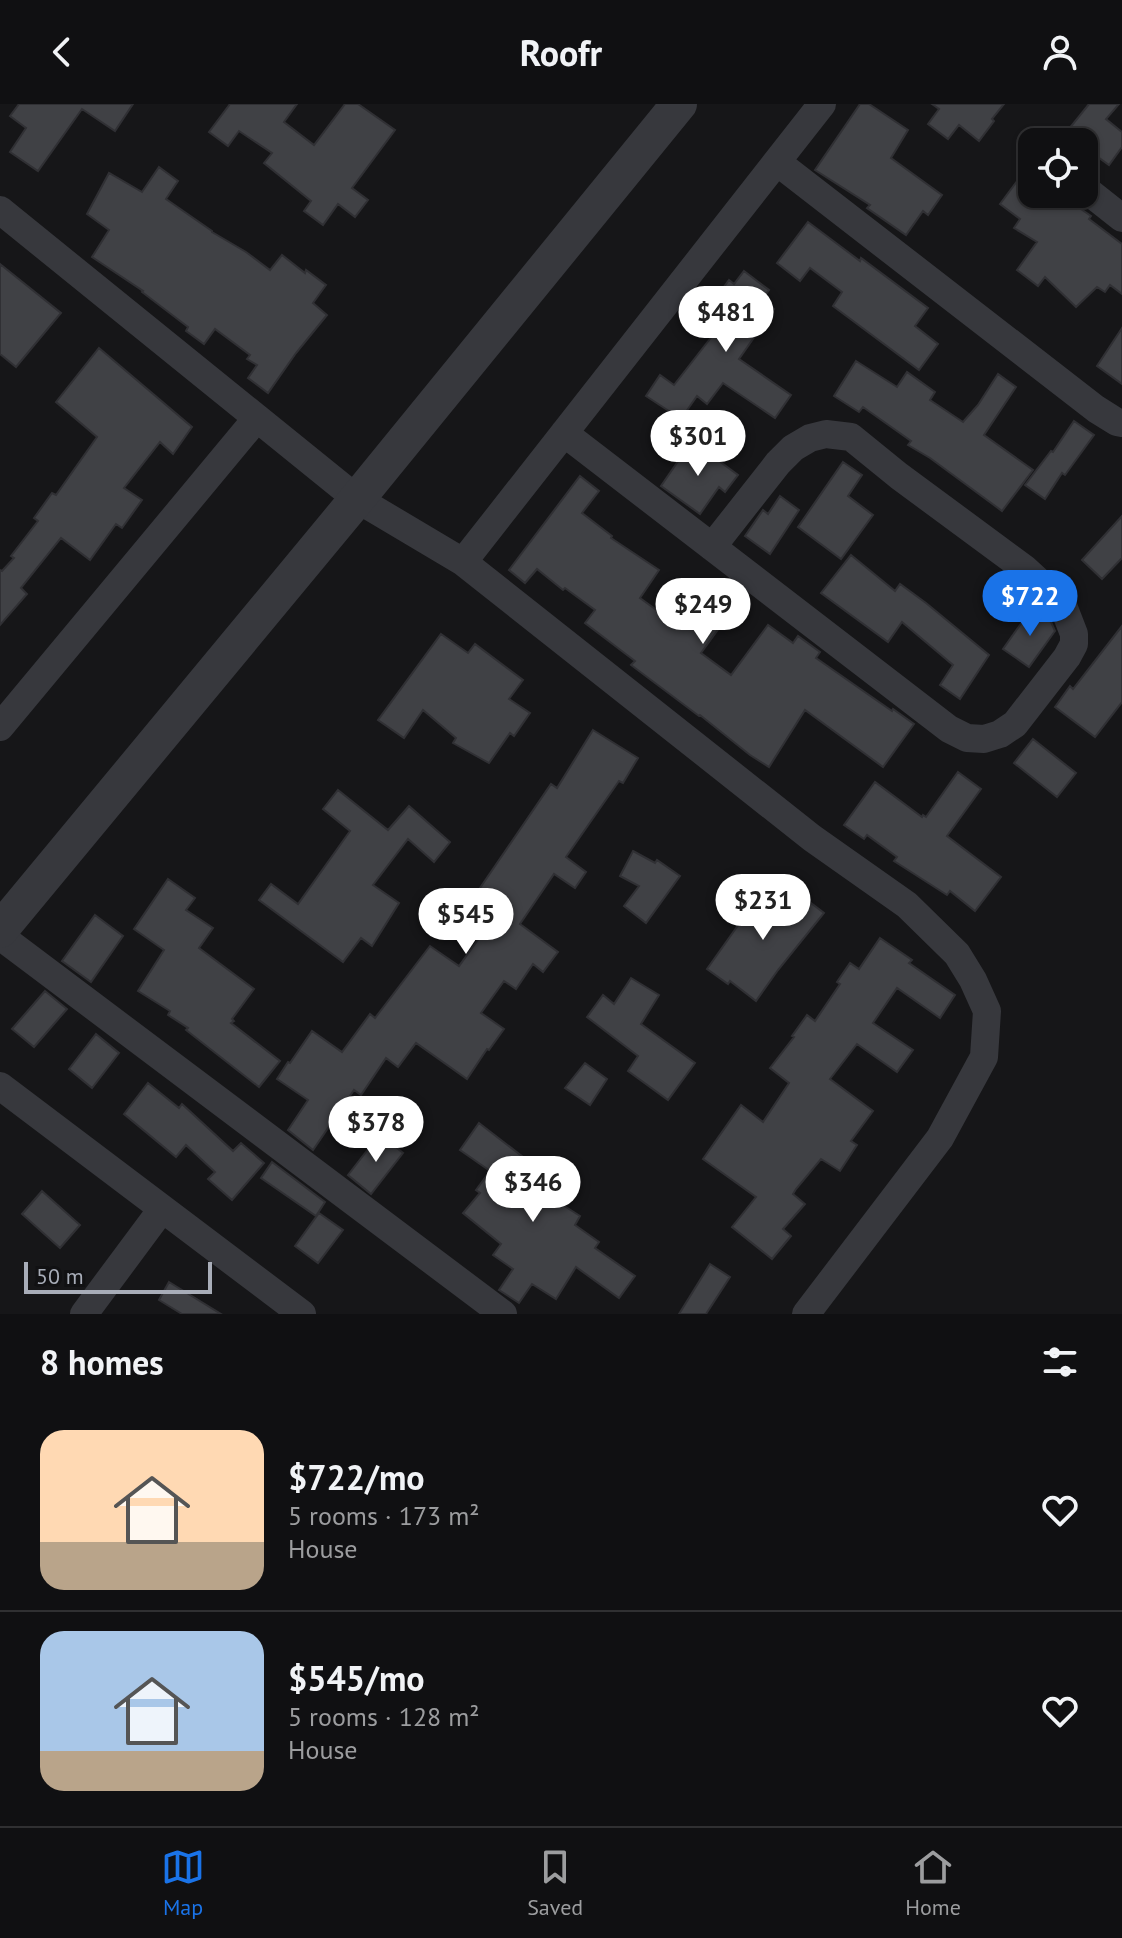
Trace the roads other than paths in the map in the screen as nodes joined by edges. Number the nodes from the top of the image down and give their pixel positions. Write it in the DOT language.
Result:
graph roads {
  1 [pos="679,104"];
  2 [pos="822,104"];
  3 [pos="777,162"];
  4 [pos="1098,199"];
  5 [pos="0,210"];
  6 [pos="1122,218"];
  7 [pos="257,418"];
  8 [pos="1122,423"];
  9 [pos="564,433"];
  10 [pos="357,499"];
  11 [pos="712,547"];
  12 [pos="463,562"];
  13 [pos="0,727"];
  14 [pos="0,933"];
  15 [pos="0,1086"];
  16 [pos="162,1209"];
  17 [pos="84,1314"];
  18 [pos="302,1314"];
  19 [pos="503,1314"];
  20 [pos="806,1314"];
  1 -- 10 [label="street"];
  2 -- 3 [label="street"];
  3 -- 8 [label="street"];
  3 -- 9 [label="street"];
  4 -- 6 [label="street"];
  5 -- 7 [label="street"];
  7 -- 10 [label="street"];
  7 -- 13 [label="street"];
  9 -- 11 [label="street"];
  9 -- 12 [label="street"];
  10 -- 12 [label="street"];
  10 -- 14 [label="street"];
  11 -- 11 [label="street"];
  12 -- 20 [label="street"];
  14 -- 19 [label="street"];
  15 -- 16 [label="street"];
  16 -- 17 [label="street"];
  16 -- 18 [label="street"];
}
